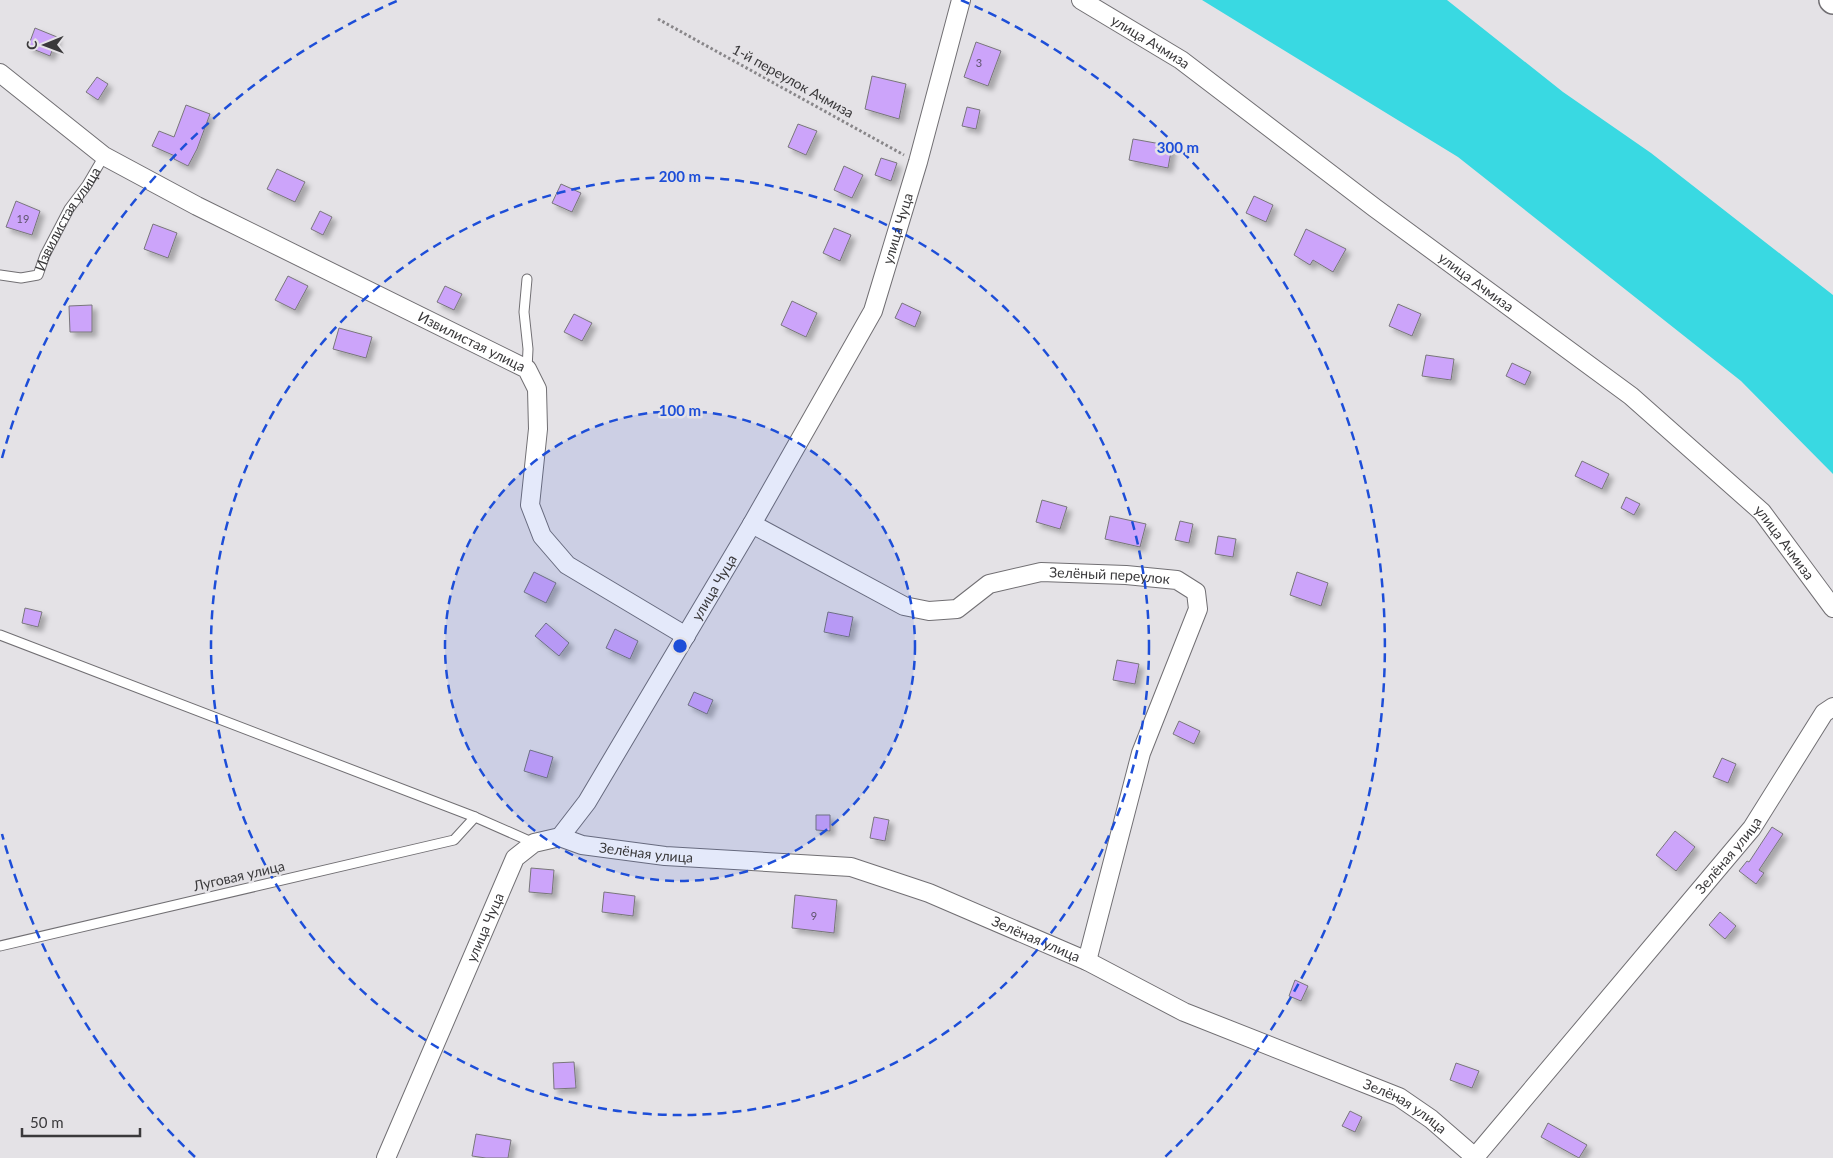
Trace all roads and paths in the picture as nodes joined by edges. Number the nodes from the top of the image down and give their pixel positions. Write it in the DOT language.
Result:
graph roads {
  1 [pos="962,0"];
  2 [pos="1082,0"];
  3 [pos="658,19"];
  4 [pos="0,73"];
  5 [pos="104,156"];
  6 [pos="918,162"];
  7 [pos="0,275"];
  8 [pos="527,279"];
  9 [pos="527,369"];
  10 [pos="752,524"];
  11 [pos="1833,608"];
  12 [pos="0,635"];
  13 [pos="686,636"];
  14 [pos="1833,707"];
  15 [pos="475,817"];
  16 [pos="560,837"];
  17 [pos="534,843"];
  18 [pos="0,946"];
  19 [pos="1087,961"];
  20 [pos="1476,1157"];
  21 [pos="386,1158"];
  1 -- 6 [label="street, улица Чуца"];
  2 -- 11 [label="street, улица Ачмиза"];
  3 -- 6 [label="path, 1-й переулок Ачмиза"];
  4 -- 5 [label="street, Извилистая улица"];
  5 -- 7 [label="lane, Извилистая улица"];
  5 -- 9 [label="street, Извилистая улица"];
  6 -- 10 [label="street, улица Чуца"];
  8 -- 9 [label="lane"];
  9 -- 13 [label="street, Извилистая улица"];
  10 -- 13 [label="street, улица Чуца"];
  10 -- 19 [label="street, Зелёный переулок"];
  12 -- 15 [label="lane"];
  13 -- 16 [label="street, улица Чуца"];
  14 -- 20 [label="street, Зелёная улица"];
  15 -- 17 [label="lane"];
  15 -- 18 [label="lane, Луговая улица"];
  16 -- 17 [label="street, улица Чуца"];
  16 -- 19 [label="street, Зелёная улица"];
  17 -- 21 [label="street, улица Чуца"];
  19 -- 20 [label="street, Зелёная улица"];
}
